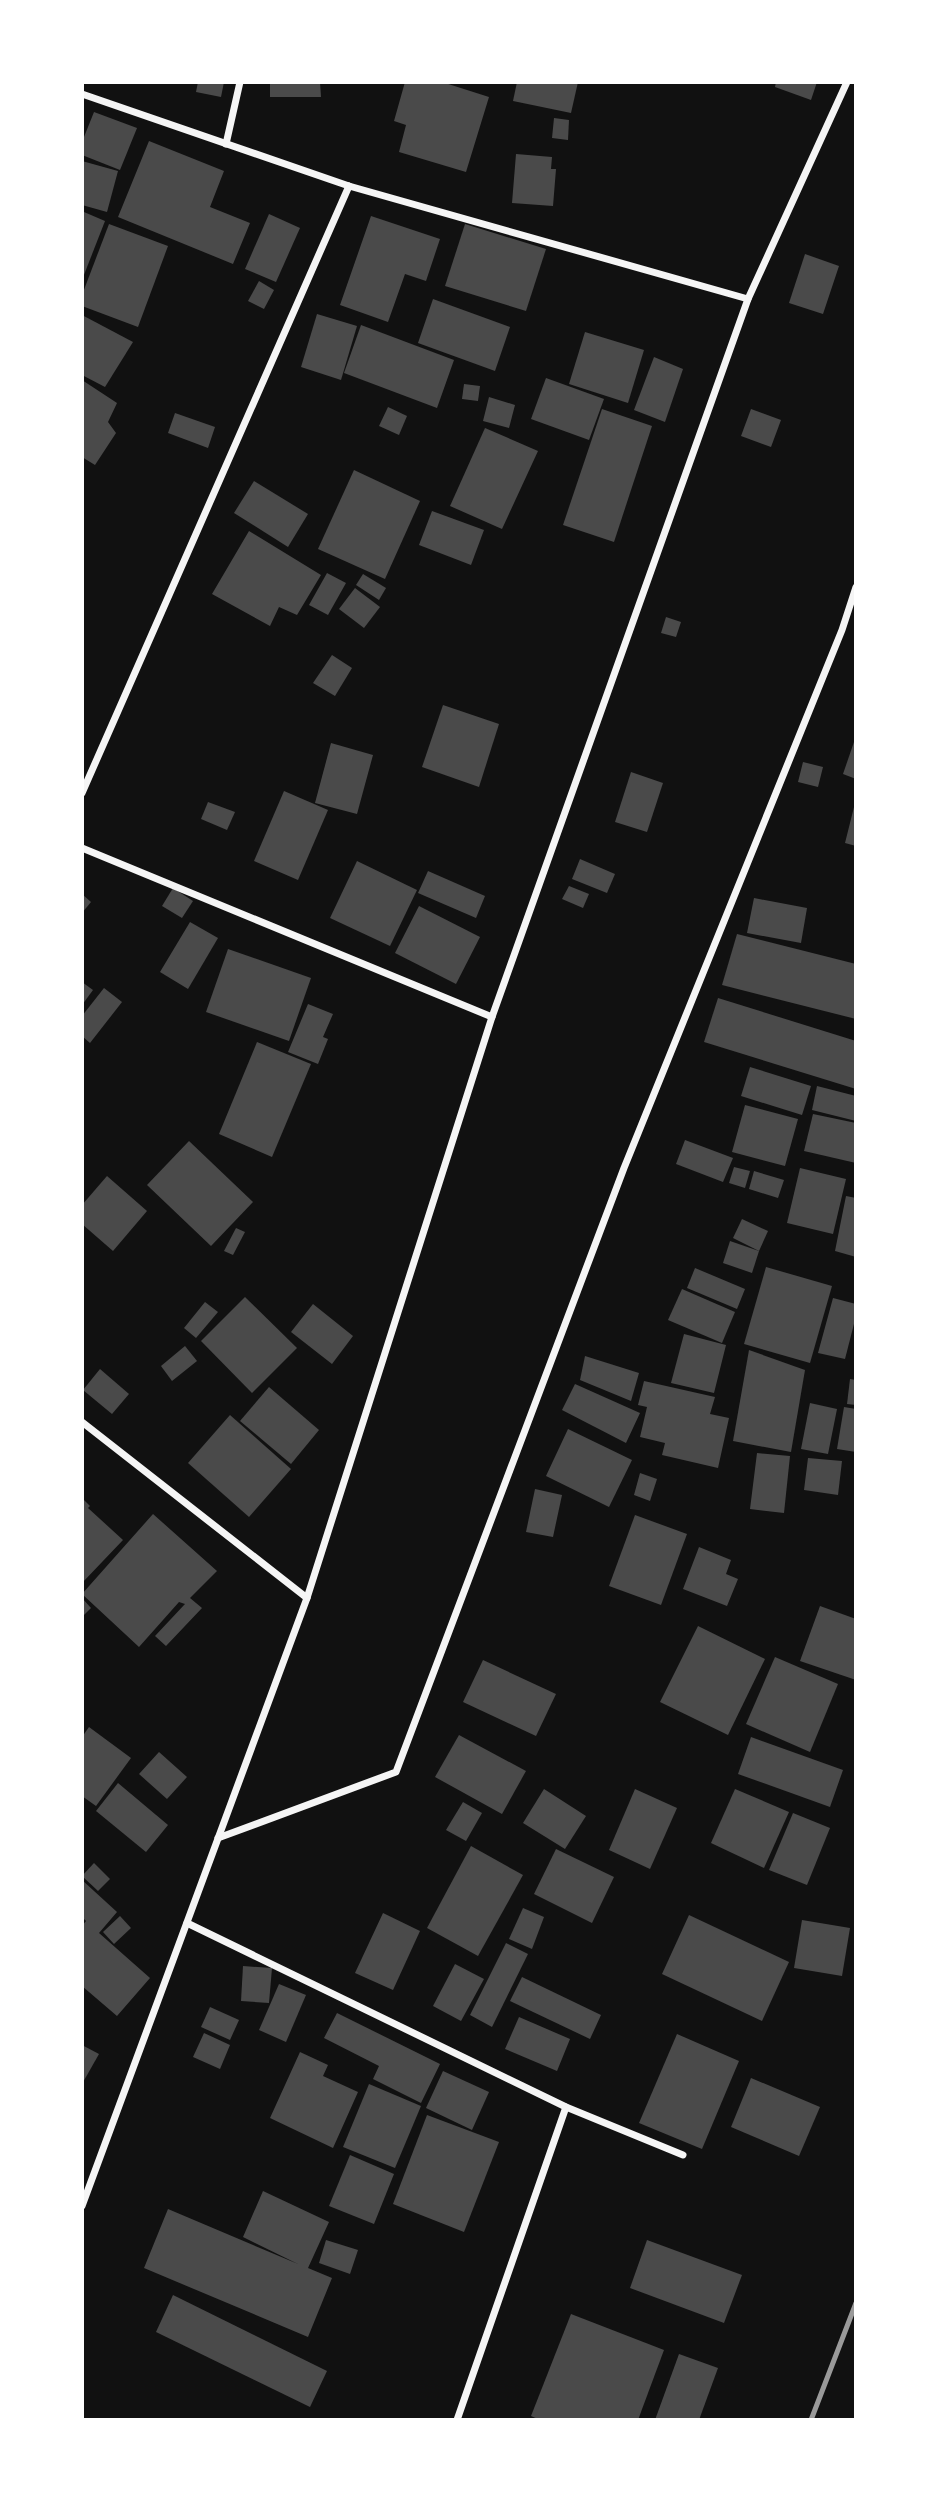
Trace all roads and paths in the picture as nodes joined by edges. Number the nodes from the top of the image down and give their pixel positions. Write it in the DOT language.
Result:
graph roads {
  1 [pos="240,82"];
  2 [pos="848,82"];
  3 [pos="82,94"];
  4 [pos="226,144"];
  5 [pos="349,186"];
  6 [pos="748,299"];
  7 [pos="856,587"];
  8 [pos="82,793"];
  9 [pos="82,848"];
  10 [pos="492,1017"];
  11 [pos="82,1423"];
  12 [pos="307,1598"];
  13 [pos="218,1838"];
  14 [pos="187,1923"];
  15 [pos="566,2107"];
  16 [pos="683,2155"];
  17 [pos="82,2206"];
  18 [pos="457,2420"];
  1 -- 4 [label="street"];
  2 -- 6 [label="street"];
  3 -- 4 [label="street"];
  4 -- 5 [label="street"];
  5 -- 6 [label="street"];
  5 -- 8 [label="street"];
  6 -- 10 [label="street"];
  7 -- 13 [label="street"];
  9 -- 10 [label="street"];
  10 -- 12 [label="street"];
  11 -- 12 [label="street"];
  12 -- 13 [label="street"];
  13 -- 14 [label="street"];
  14 -- 15 [label="street"];
  14 -- 17 [label="street"];
  15 -- 16 [label="street"];
  15 -- 18 [label="street"];
}
